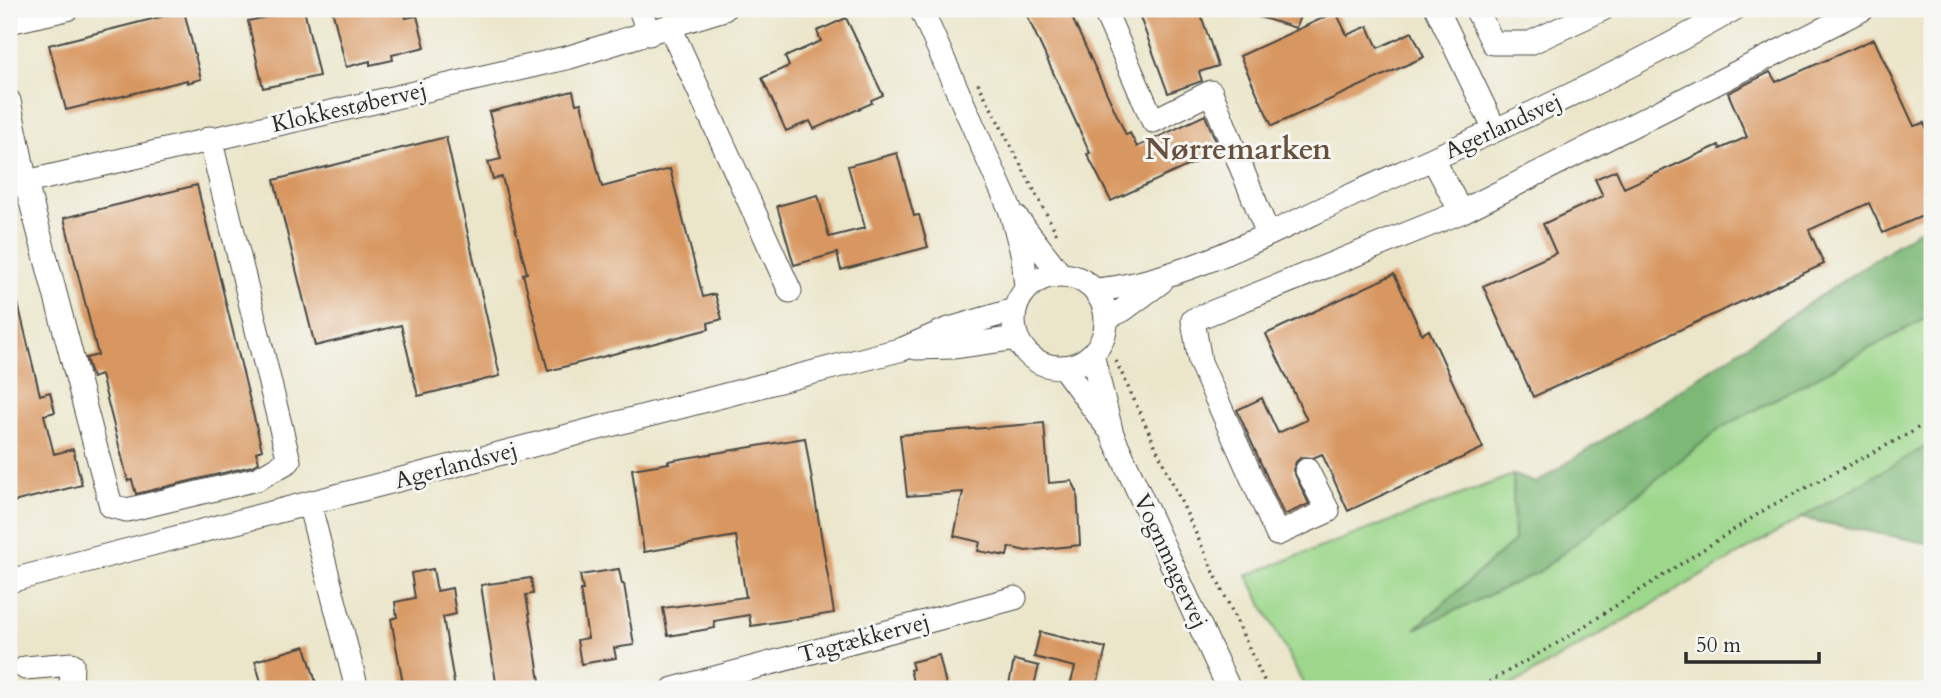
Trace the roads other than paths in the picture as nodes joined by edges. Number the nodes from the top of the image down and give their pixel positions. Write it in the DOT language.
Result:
graph roads {
  1 [pos="67,9"];
  2 [pos="640,9"];
  3 [pos="724,9"];
  4 [pos="921,9"];
  5 [pos="1104,9"];
  6 [pos="1437,9"];
  7 [pos="1476,9"];
  8 [pos="1603,9"];
  9 [pos="1734,9"];
  10 [pos="1863,9"];
  11 [pos="9,22"];
  12 [pos="659,30"];
  13 [pos="9,101"];
  14 [pos="1495,131"];
  15 [pos="209,138"];
  16 [pos="1433,159"];
  17 [pos="18,184"];
  18 [pos="1010,209"];
  19 [pos="1461,212"];
  20 [pos="1268,234"];
  21 [pos="1066,275"];
  22 [pos="1170,276"];
  23 [pos="1026,288"];
  24 [pos="1094,289"];
  25 [pos="790,291"];
  26 [pos="1014,310"];
  27 [pos="1101,336"];
  28 [pos="1017,338"];
  29 [pos="903,349"];
  30 [pos="1063,367"];
  31 [pos="1112,434"];
  32 [pos="1307,470"];
  33 [pos="309,503"];
  34 [pos="9,581"];
  35 [pos="1015,598"];
  36 [pos="25,668"];
  37 [pos="71,689"];
  38 [pos="357,689"];
  39 [pos="673,689"];
  40 [pos="1229,689"];
  1 -- 11 [label="street"];
  2 -- 12 [label="street"];
  3 -- 12 [label="street, Klokkestøbervej"];
  4 -- 18 [label="street"];
  5 -- 20 [label="street"];
  6 -- 14 [label="street"];
  7 -- 8 [label="street"];
  9 -- 14 [label="street, Agerlandsvej"];
  10 -- 19 [label="street"];
  12 -- 15 [label="street, Klokkestøbervej"];
  12 -- 25 [label="street"];
  13 -- 17 [label="street"];
  14 -- 16 [label="street, Agerlandsvej"];
  15 -- 17 [label="street, Klokkestøbervej"];
  15 -- 17 [label="street"];
  16 -- 19 [label="street"];
  16 -- 20 [label="street, Agerlandsvej"];
  18 -- 21 [label="street"];
  18 -- 23 [label="street"];
  19 -- 32 [label="street"];
  20 -- 22 [label="street, Agerlandsvej"];
  21 -- 23 [label="street"];
  21 -- 24 [label="street"];
  22 -- 24 [label="street, Agerlandsvej"];
  22 -- 27 [label="street, Agerlandsvej"];
  23 -- 26 [label="street"];
  24 -- 27 [label="street"];
  26 -- 28 [label="street"];
  26 -- 29 [label="street, Agerlandsvej"];
  27 -- 30 [label="street"];
  27 -- 31 [label="street, Vognmagervej"];
  28 -- 29 [label="street, Agerlandsvej"];
  28 -- 30 [label="street"];
  29 -- 33 [label="street, Agerlandsvej"];
  30 -- 31 [label="street, Vognmagervej"];
  31 -- 40 [label="street, Vognmagervej"];
  33 -- 34 [label="street, Agerlandsvej"];
  33 -- 38 [label="street"];
  35 -- 39 [label="street, Tagtækkervej"];
  36 -- 37 [label="street"];
}
